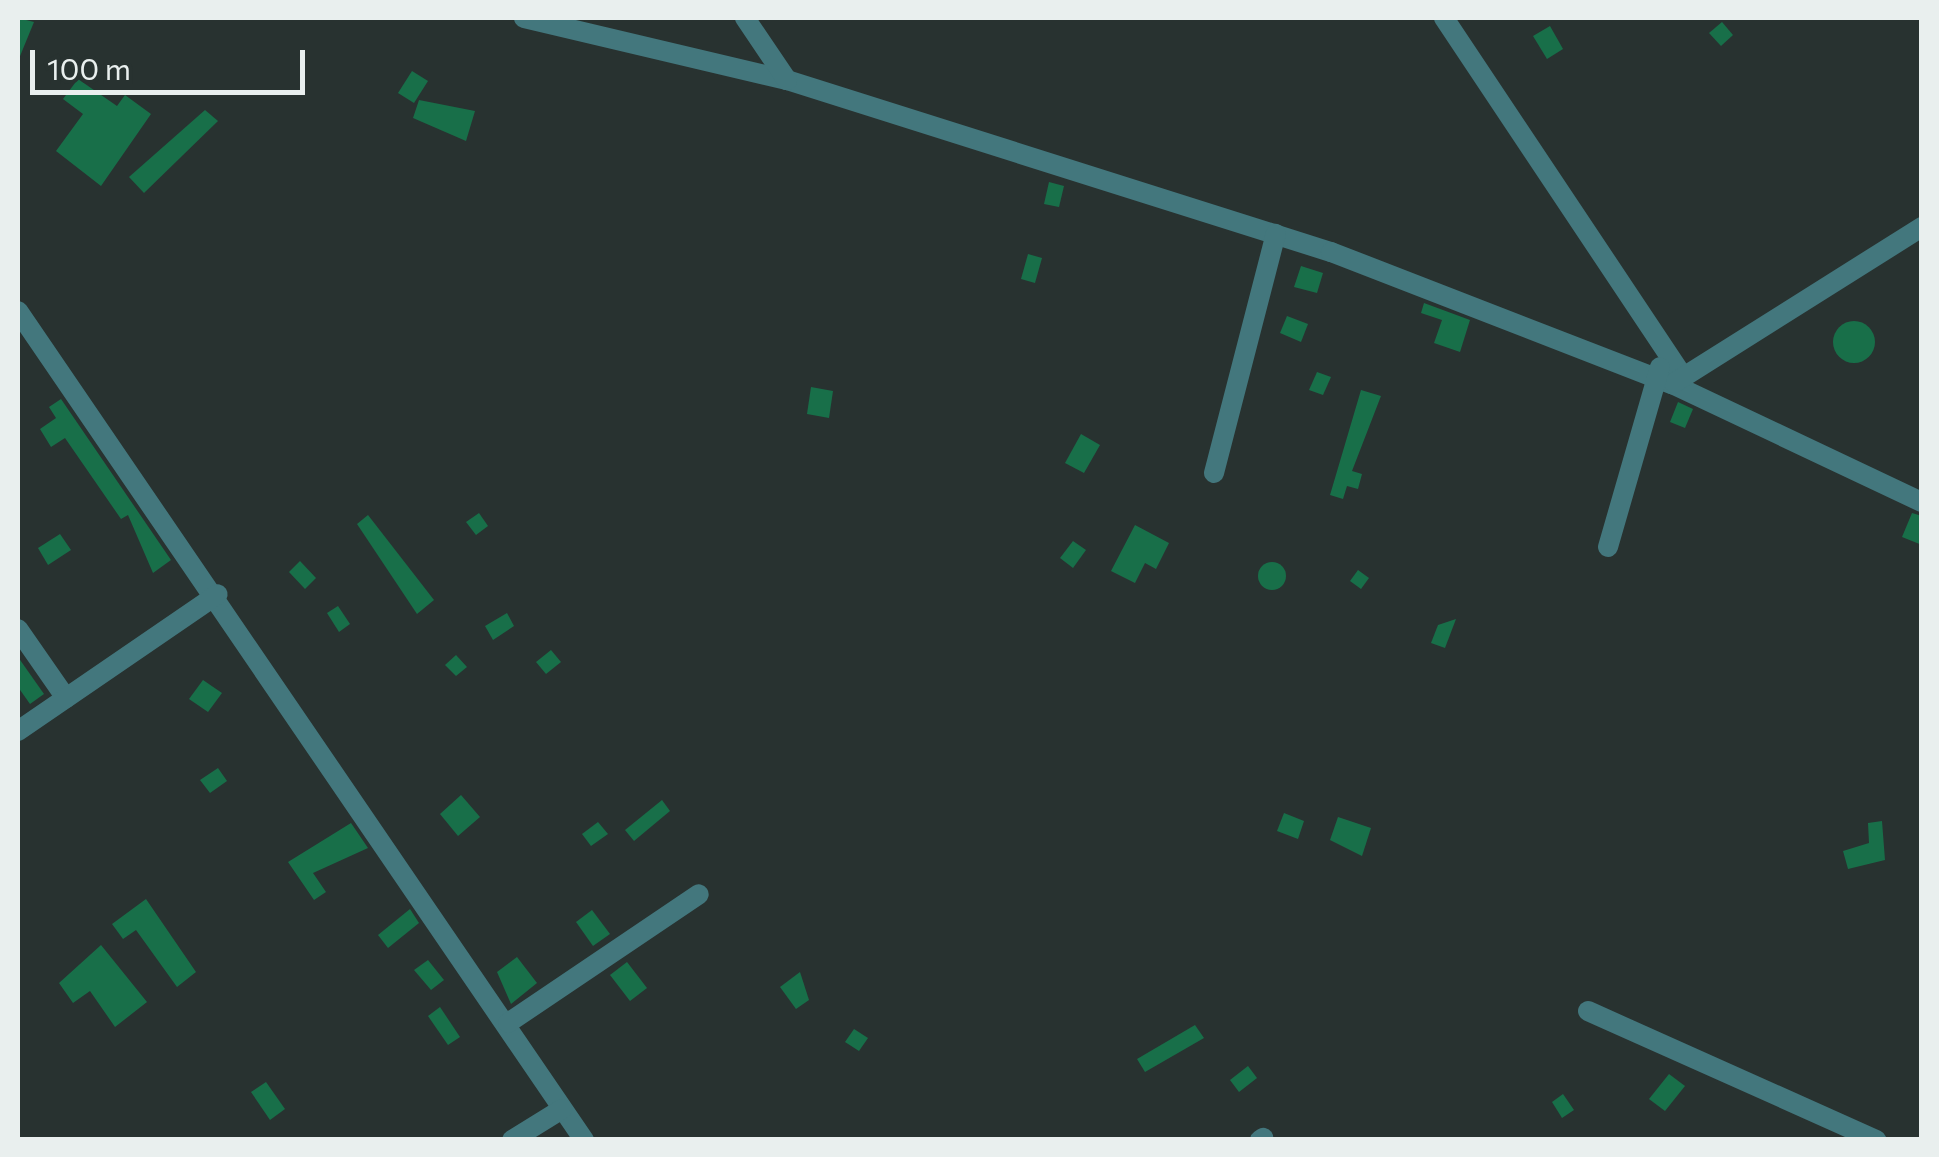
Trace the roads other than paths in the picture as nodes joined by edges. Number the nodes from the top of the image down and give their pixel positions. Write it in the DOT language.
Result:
graph roads {
  1 [pos="524,18"];
  2 [pos="745,18"];
  3 [pos="1444,18"];
  4 [pos="788,80"];
  5 [pos="1922,227"];
  6 [pos="1276,234"];
  7 [pos="18,311"];
  8 [pos="1670,379"];
  9 [pos="1214,473"];
  10 [pos="1922,502"];
  11 [pos="1608,547"];
  12 [pos="218,594"];
  13 [pos="18,630"];
  14 [pos="66,698"];
  15 [pos="18,730"];
  16 [pos="699,894"];
  17 [pos="1588,1011"];
  18 [pos="508,1023"];
  19 [pos="562,1109"];
  20 [pos="512,1140"];
  21 [pos="584,1140"];
  22 [pos="1877,1140"];
  1 -- 4 [label="street"];
  2 -- 4 [label="street"];
  3 -- 8 [label="street"];
  4 -- 6 [label="street"];
  5 -- 8 [label="street"];
  6 -- 8 [label="street"];
  6 -- 9 [label="street"];
  7 -- 12 [label="street"];
  8 -- 10 [label="street"];
  8 -- 11 [label="street"];
  12 -- 14 [label="street"];
  12 -- 18 [label="street"];
  13 -- 14 [label="street"];
  14 -- 15 [label="street"];
  16 -- 18 [label="street"];
  17 -- 22 [label="street"];
  18 -- 19 [label="street"];
  19 -- 20 [label="street"];
  19 -- 21 [label="street"];
}
